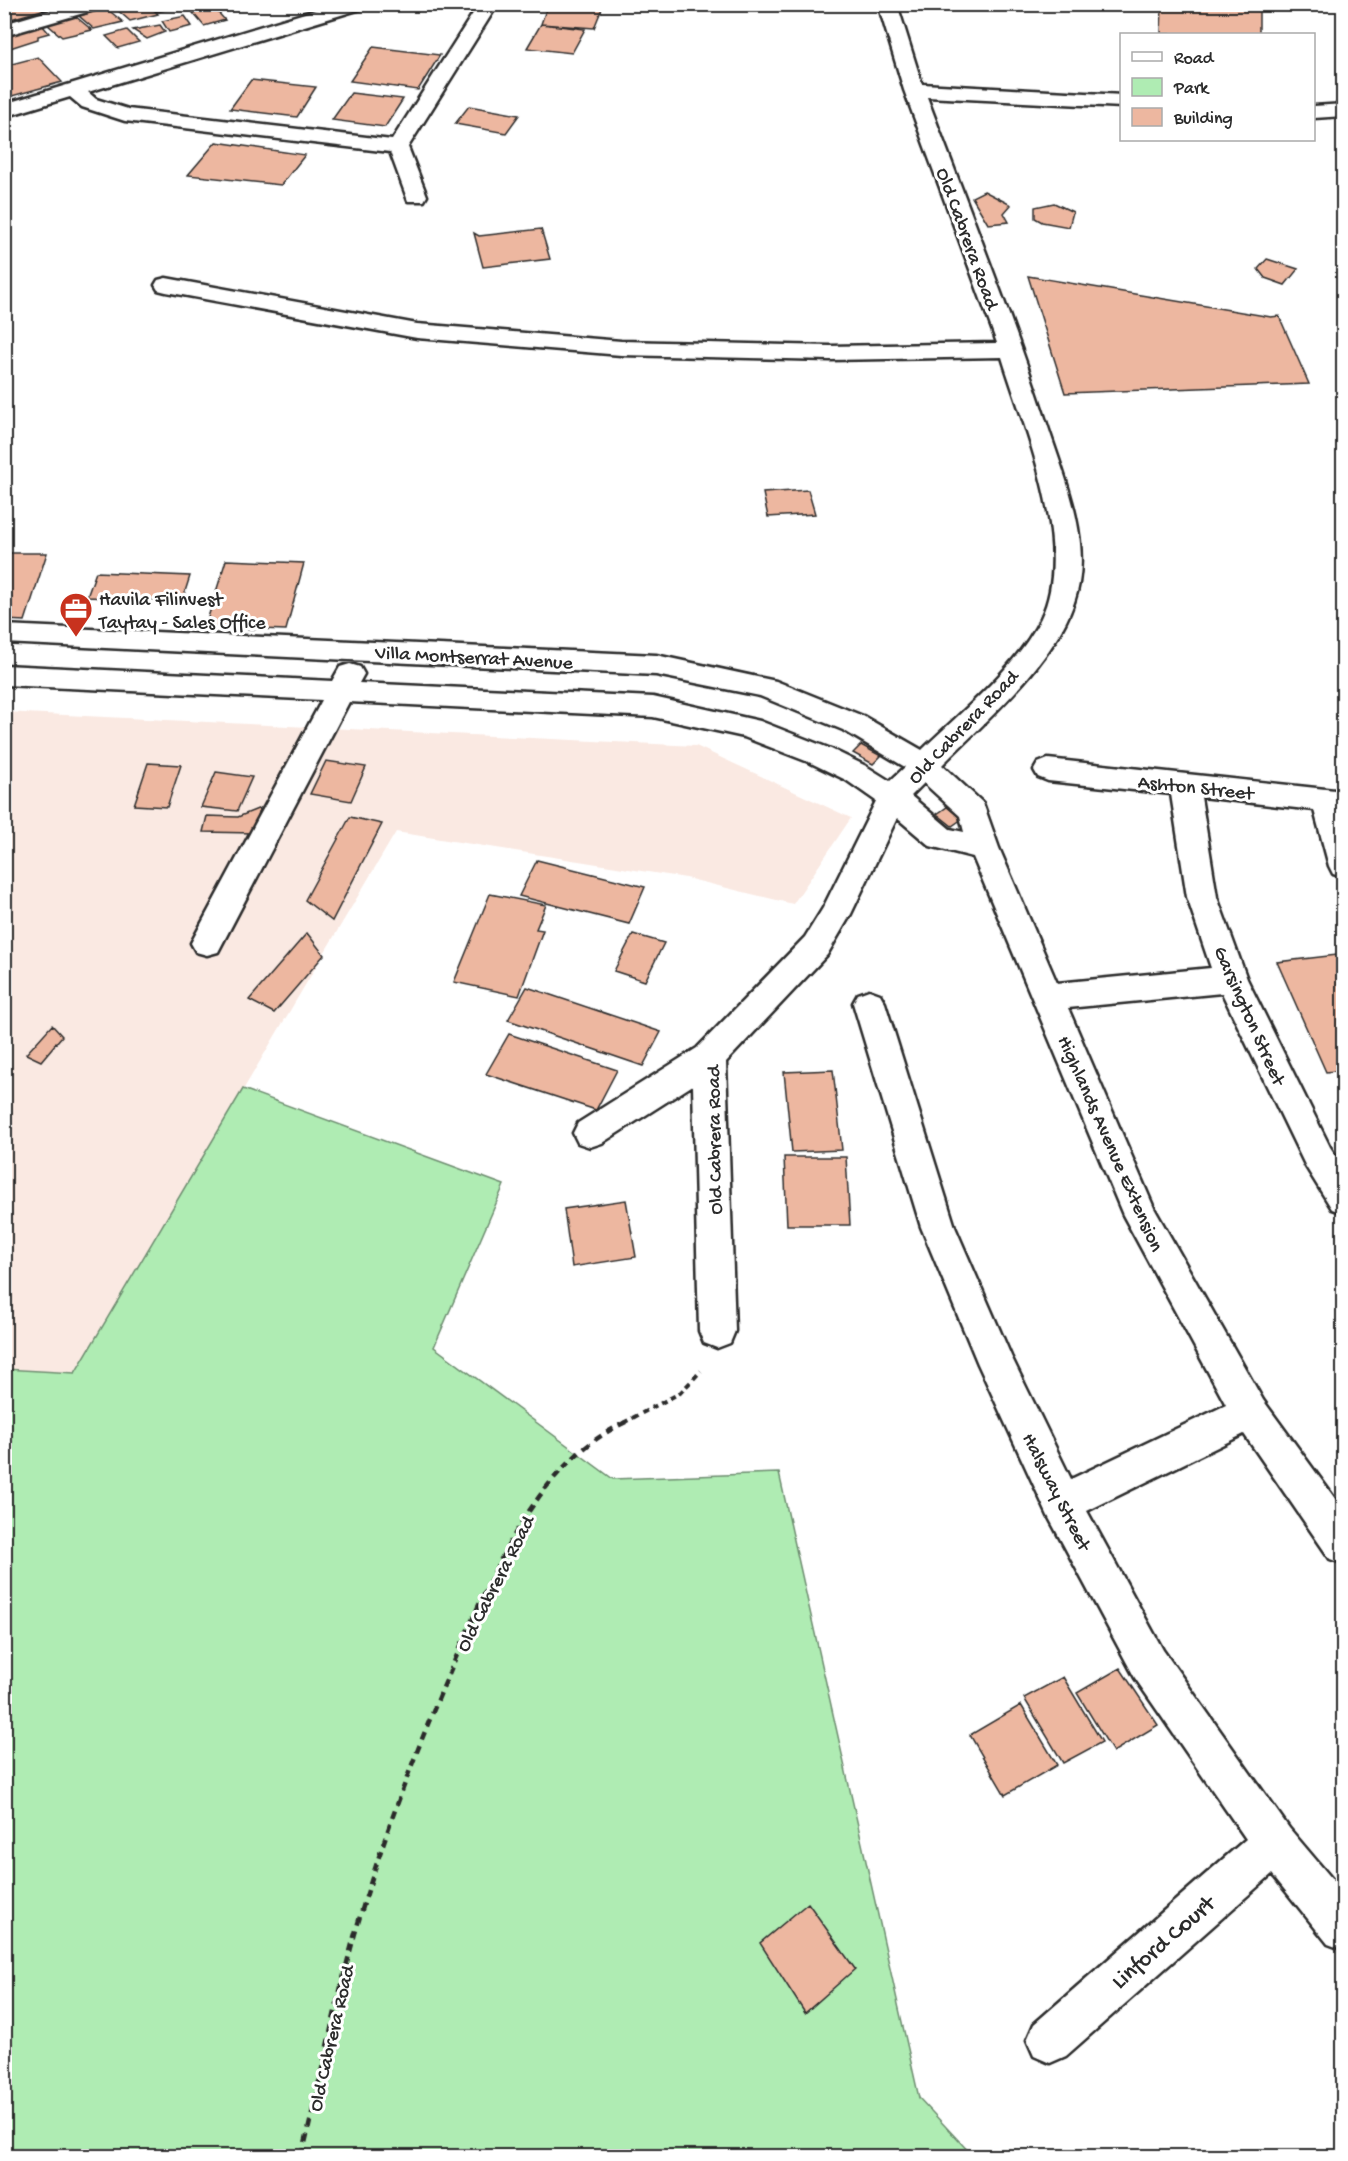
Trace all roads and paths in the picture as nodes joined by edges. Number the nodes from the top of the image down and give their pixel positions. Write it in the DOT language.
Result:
graph roads {
  1 [pos="94,4"];
  2 [pos="357,4"];
  3 [pos="489,4"];
  4 [pos="887,4"];
  5 [pos="4,30"];
  6 [pos="73,90"];
  7 [pos="914,90"];
  8 [pos="1120,101"];
  9 [pos="1344,110"];
  10 [pos="4,111"];
  11 [pos="1315,112"];
  12 [pos="398,147"];
  13 [pos="416,196"];
  14 [pos="166,285"];
  15 [pos="1011,350"];
  16 [pos="4,634"];
  17 [pos="360,651"];
  18 [pos="4,675"];
  19 [pos="343,691"];
  20 [pos="923,765"];
  21 [pos="1048,770"];
  22 [pos="1184,785"];
  23 [pos="892,797"];
  24 [pos="1335,801"];
  25 [pos="984,848"];
  26 [pos="1344,866"];
  27 [pos="207,943"];
  28 [pos="1231,979"];
  29 [pos="1047,997"];
  30 [pos="869,1003"];
  31 [pos="709,1059"];
  32 [pos="590,1132"];
  33 [pos="1344,1198"];
  34 [pos="717,1332"];
  35 [pos="1250,1412"];
  36 [pos="1062,1503"];
  37 [pos="1344,1545"];
  38 [pos="1274,1843"];
  39 [pos="1344,1928"];
  40 [pos="1050,2040"];
  41 [pos="302,2157"];
  1 -- 5 [label="street"];
  2 -- 6 [label="street"];
  3 -- 12 [label="street"];
  4 -- 7 [label="street, Old Cabrera Road"];
  6 -- 10 [label="street"];
  6 -- 12 [label="street"];
  7 -- 8 [label="street"];
  7 -- 15 [label="street, Old Cabrera Road"];
  9 -- 11 [label="street"];
  12 -- 13 [label="street"];
  14 -- 15 [label="street"];
  15 -- 20 [label="street, Old Cabrera Road"];
  16 -- 17 [label="street, Villa Montserrat Avenue"];
  17 -- 19 [label="street"];
  17 -- 20 [label="street, Villa Montserrat Avenue"];
  18 -- 19 [label="street"];
  19 -- 23 [label="street"];
  19 -- 27 [label="street"];
  20 -- 23 [label="street, Old Cabrera Road"];
  20 -- 25 [label="street, Highlands Avenue Extension"];
  21 -- 22 [label="street, Ashton Street"];
  22 -- 24 [label="street, Ashton Street"];
  22 -- 28 [label="street, Garsington Street"];
  23 -- 25 [label="street"];
  23 -- 31 [label="street, Old Cabrera Road"];
  24 -- 26 [label="street"];
  25 -- 29 [label="street, Highlands Avenue Extension"];
  28 -- 29 [label="street"];
  28 -- 33 [label="street, Garsington Street"];
  29 -- 35 [label="street, Highlands Avenue Extension"];
  30 -- 36 [label="street, Halsway Street"];
  31 -- 32 [label="street"];
  31 -- 34 [label="street, Old Cabrera Road"];
  34 -- 41 [label="path, Old Cabrera Road"];
  35 -- 36 [label="street"];
  35 -- 37 [label="street, Highlands Avenue Extension"];
  36 -- 38 [label="street, Halsway Street"];
  38 -- 39 [label="street, Halsway Street"];
  38 -- 40 [label="street, Linford Court"];
}
